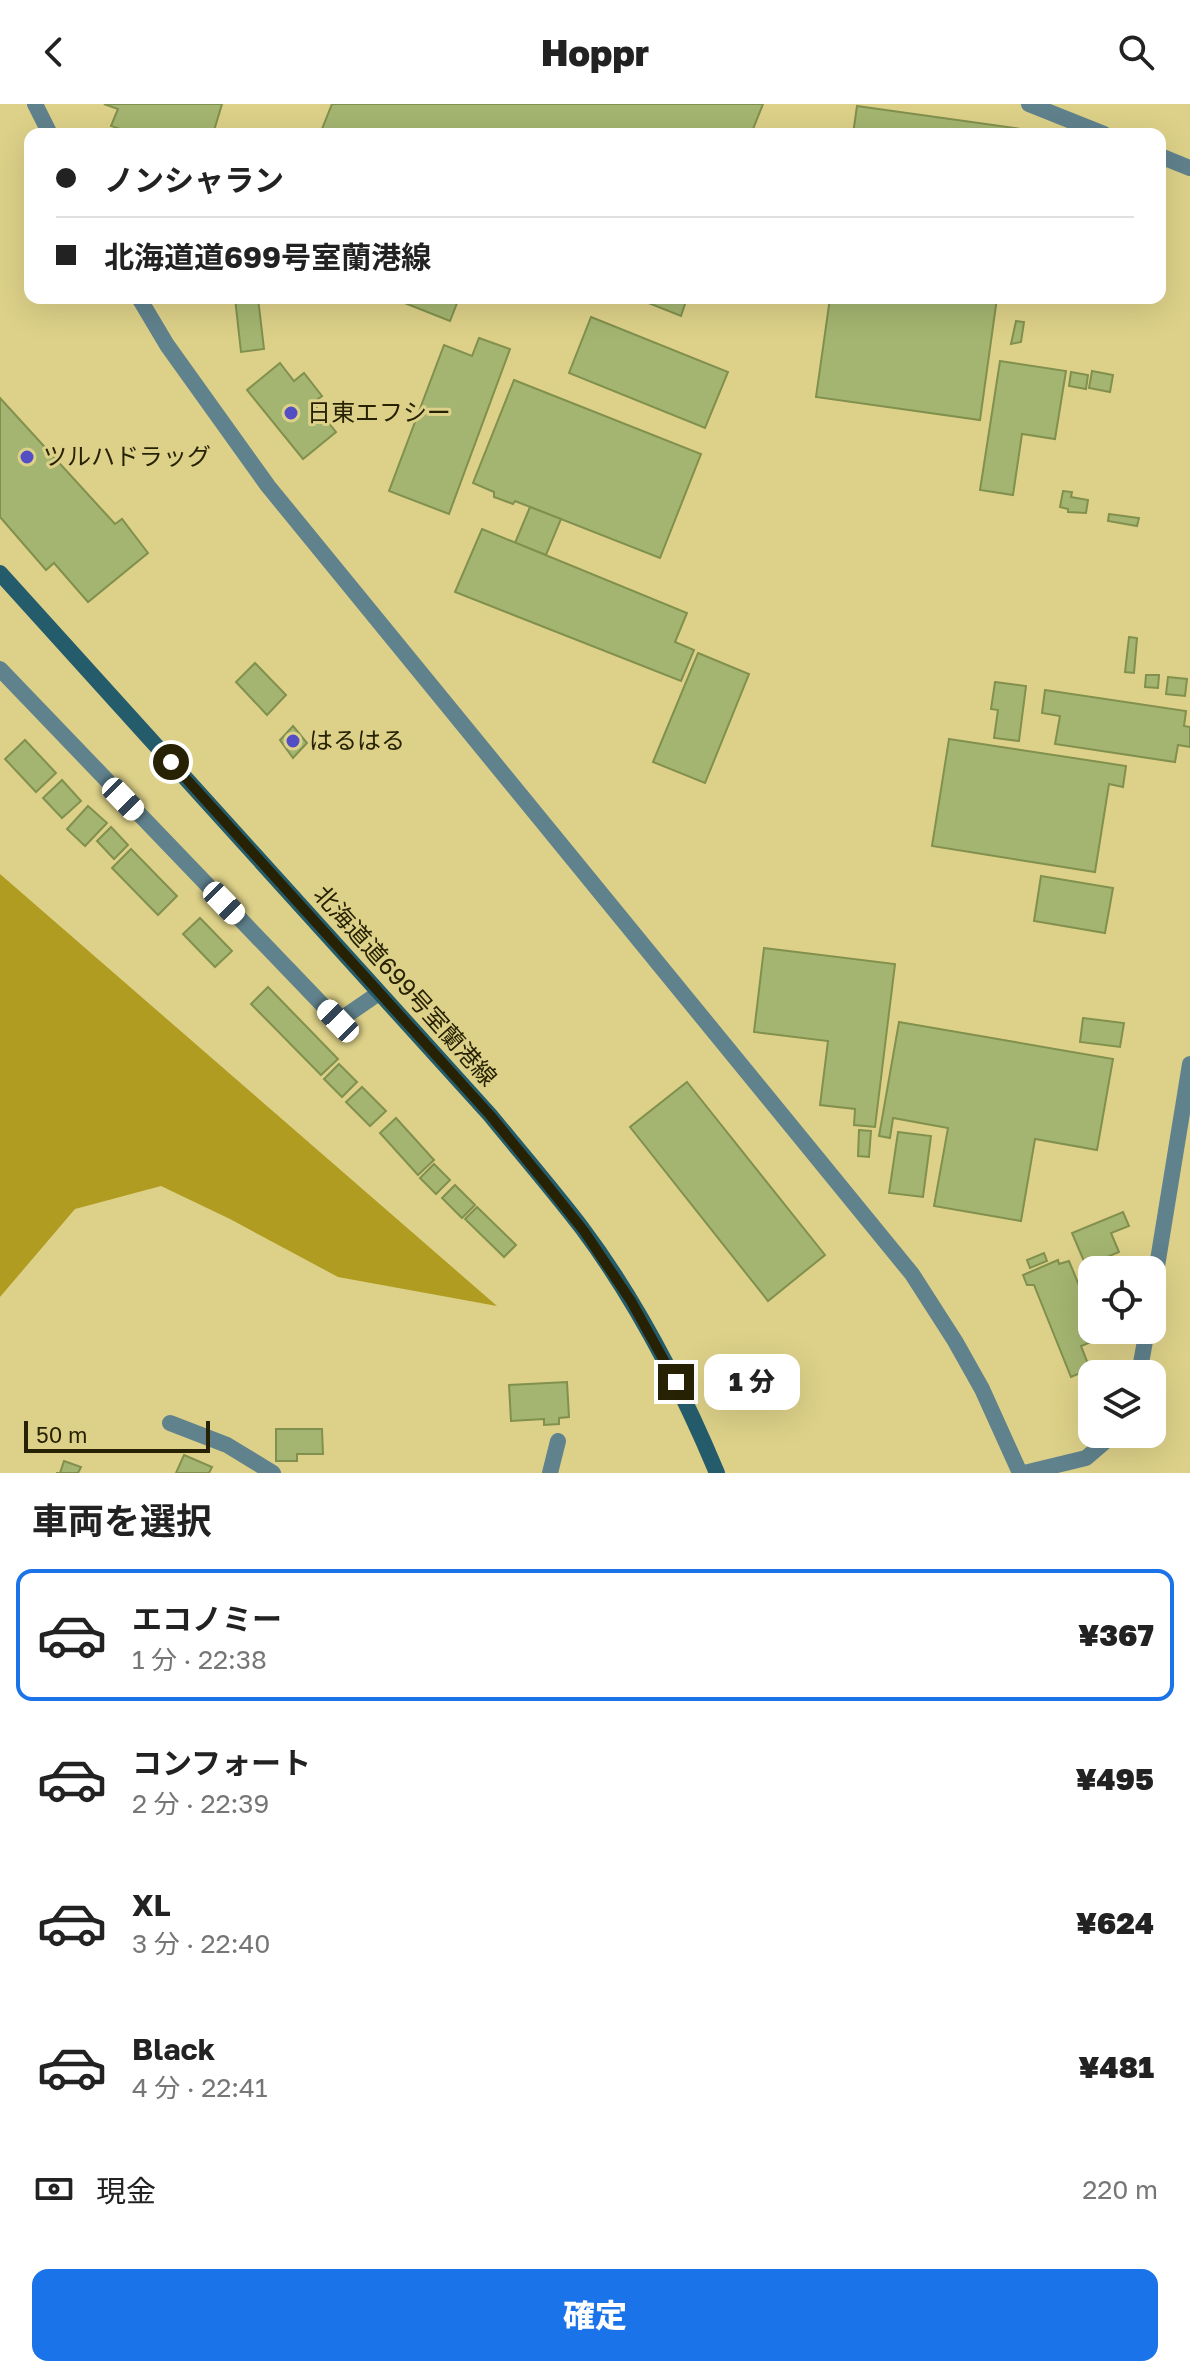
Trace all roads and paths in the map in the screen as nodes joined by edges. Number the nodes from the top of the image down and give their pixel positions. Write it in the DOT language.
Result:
graph roads {
  1 [pos="35,104"];
  2 [pos="1029,104"];
  3 [pos="47,128"];
  4 [pos="1089,128"];
  5 [pos="1166,158"];
  6 [pos="1190,168"];
  7 [pos="143,304"];
  8 [pos="0,573"];
  9 [pos="0,669"];
  10 [pos="379,993"];
  11 [pos="1190,1064"];
  12 [pos="1159,1256"];
  13 [pos="170,1423"];
  14 [pos="558,1441"];
  15 [pos="1098,1448"];
  16 [pos="273,1473"];
  17 [pos="550,1473"];
  18 [pos="717,1473"];
  19 [pos="1022,1473"];
  1 -- 3 [label="street"];
  2 -- 4 [label="street"];
  5 -- 6 [label="street"];
  7 -- 19 [label="street"];
  8 -- 10 [label="main road, 北海道道699号室蘭港線"];
  9 -- 10 [label="street"];
  10 -- 18 [label="main road, 北海道道699号室蘭港線"];
  11 -- 12 [label="street"];
  13 -- 16 [label="street"];
  14 -- 17 [label="street"];
  15 -- 19 [label="street"];
}
